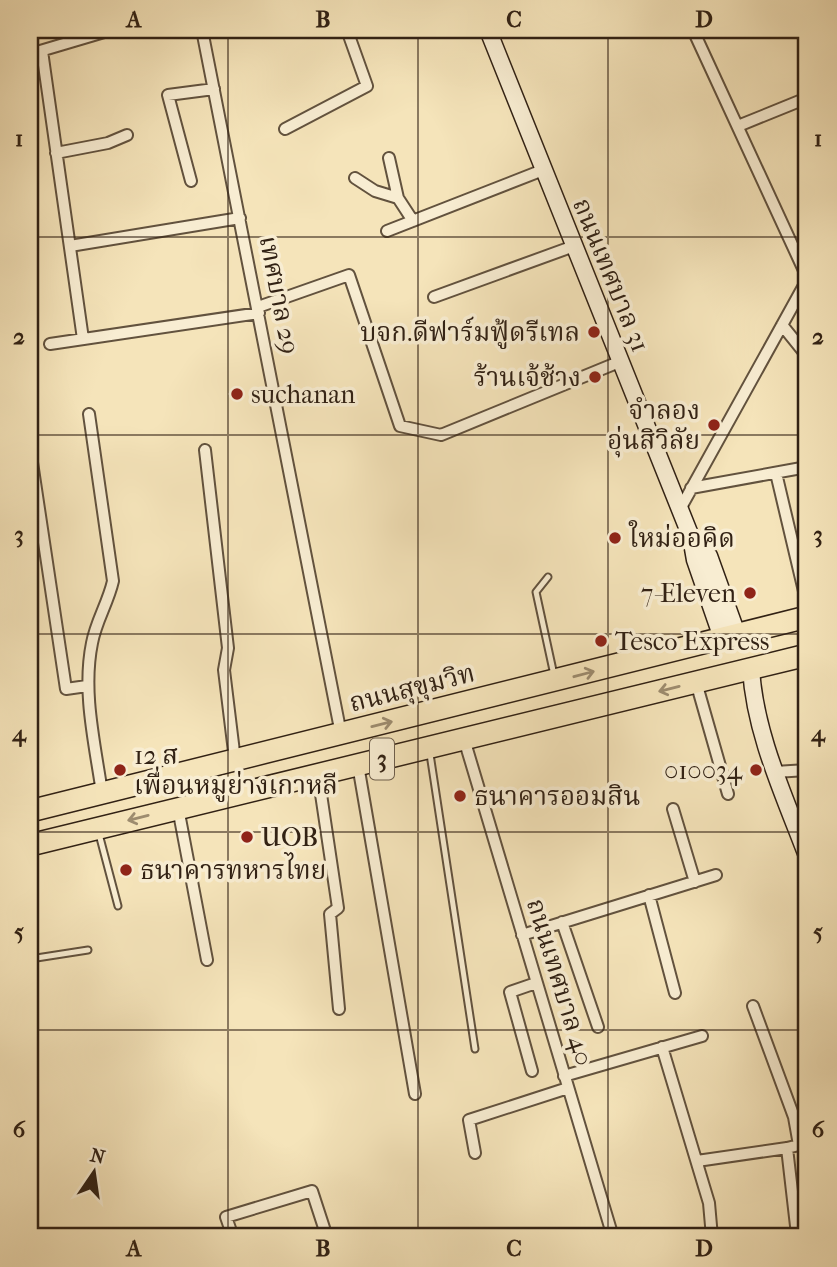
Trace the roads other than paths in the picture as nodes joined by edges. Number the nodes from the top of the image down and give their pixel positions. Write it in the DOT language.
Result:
graph roads {
  1 [pos="111,30"];
  2 [pos="202,30"];
  3 [pos="347,30"];
  4 [pos="488,30"];
  5 [pos="693,30"];
  6 [pos="42,51"];
  7 [pos="30,54"];
  8 [pos="214,89"];
  9 [pos="807,98"];
  10 [pos="738,126"];
  11 [pos="285,129"];
  12 [pos="127,135"];
  13 [pos="56,153"];
  14 [pos="389,158"];
  15 [pos="544,170"];
  16 [pos="355,178"];
  17 [pos="191,181"];
  18 [pos="398,198"];
  19 [pos="240,218"];
  20 [pos="413,221"];
  21 [pos="387,231"];
  22 [pos="70,246"];
  23 [pos="574,246"];
  24 [pos="807,279"];
  25 [pos="435,297"];
  26 [pos="258,310"];
  27 [pos="782,326"];
  28 [pos="83,339"];
  29 [pos="50,344"];
  30 [pos="807,356"];
  31 [pos="620,362"];
  32 [pos="89,414"];
  33 [pos="30,449"];
  34 [pos="205,450"];
  35 [pos="807,467"];
  36 [pos="776,473"];
  37 [pos="691,488"];
  38 [pos="679,511"];
  39 [pos="548,577"];
  40 [pos="807,604"];
  41 [pos="807,617"];
  42 [pos="730,636"];
  43 [pos="807,655"];
  44 [pos="743,671"];
  45 [pos="555,681"];
  46 [pos="696,682"];
  47 [pos="87,686"];
  48 [pos="341,734"];
  49 [pos="464,739"];
  50 [pos="429,747"];
  51 [pos="235,760"];
  52 [pos="358,765"];
  53 [pos="807,769"];
  54 [pos="775,772"];
  55 [pos="318,774"];
  56 [pos="102,793"];
  57 [pos="728,794"];
  58 [pos="178,808"];
  59 [pos="674,809"];
  60 [pos="30,811"];
  61 [pos="97,828"];
  62 [pos="30,845"];
  63 [pos="807,856"];
  64 [pos="716,875"];
  65 [pos="695,881"];
  66 [pos="649,895"];
  67 [pos="118,906"];
  68 [pos="562,922"];
  69 [pos="522,934"];
  70 [pos="88,950"];
  71 [pos="30,959"];
  72 [pos="207,960"];
  73 [pos="536,983"];
  74 [pos="675,993"];
  75 [pos="753,1006"];
  76 [pos="339,1009"];
  77 [pos="598,1027"];
  78 [pos="702,1036"];
  79 [pos="662,1047"];
  80 [pos="475,1049"];
  81 [pos="532,1071"];
  82 [pos="564,1076"];
  83 [pos="568,1088"];
  84 [pos="415,1094"];
  85 [pos="798,1145"];
  86 [pos="475,1153"];
  87 [pos="696,1161"];
  88 [pos="796,1226"];
  89 [pos="233,1237"];
  90 [pos="327,1237"];
  91 [pos="613,1237"];
  92 [pos="712,1237"];
  1 -- 6 [label="street"];
  2 -- 8 [label="street, เทศบาล 29"];
  3 -- 11 [label="street"];
  4 -- 15 [label="main road, ถนนเทศบาล 31"];
  5 -- 10 [label="street"];
  6 -- 7 [label="street"];
  6 -- 13 [label="street"];
  8 -- 17 [label="street"];
  8 -- 19 [label="street, เทศบาล 29"];
  9 -- 10 [label="street"];
  10 -- 24 [label="street"];
  12 -- 13 [label="street"];
  13 -- 22 [label="street"];
  14 -- 18 [label="street"];
  15 -- 20 [label="street"];
  15 -- 23 [label="main road, ถนนเทศบาล 31"];
  16 -- 18 [label="street"];
  18 -- 20 [label="street"];
  19 -- 22 [label="street"];
  19 -- 26 [label="street, เทศบาล 29"];
  20 -- 21 [label="street"];
  22 -- 28 [label="street"];
  23 -- 25 [label="street"];
  23 -- 31 [label="main road, ถนนเทศบาล 31"];
  24 -- 27 [label="street"];
  26 -- 28 [label="street"];
  26 -- 31 [label="street"];
  26 -- 48 [label="street, เทศบาล 29"];
  27 -- 30 [label="street"];
  27 -- 37 [label="street"];
  28 -- 29 [label="street"];
  31 -- 38 [label="main road, ถนนเทศบาล 31"];
  32 -- 47 [label="street"];
  33 -- 47 [label="street"];
  34 -- 51 [label="street"];
  35 -- 36 [label="street"];
  36 -- 37 [label="street"];
  36 -- 40 [label="street"];
  37 -- 38 [label="street"];
  38 -- 42 [label="main road, ถนนเทศบาล 31"];
  39 -- 45 [label="lane"];
  41 -- 42 [label="highway, ถนนสุขุมวิท / 3"];
  42 -- 44 [label="highway"];
  45 -- 42 [label="highway, ถนนสุขุมวิท / 3, one-way"];
  43 -- 44 [label="highway, 3"];
  44 -- 46 [label="highway, 3"];
  44 -- 54 [label="main road"];
  48 -- 45 [label="highway, ถนนสุขุมวิท / 3, one-way"];
  46 -- 49 [label="highway, 3, one-way"];
  46 -- 57 [label="street"];
  47 -- 56 [label="street"];
  48 -- 51 [label="highway, ถนนสุขุมวิท / 3"];
  49 -- 50 [label="highway, 3"];
  49 -- 69 [label="street, ถนนเทศบาล 40"];
  50 -- 52 [label="highway, 3"];
  50 -- 80 [label="lane"];
  51 -- 56 [label="highway, ถนนสุขุมวิท / 3"];
  52 -- 55 [label="highway, 3"];
  52 -- 84 [label="street"];
  53 -- 54 [label="street"];
  54 -- 63 [label="main road"];
  55 -- 58 [label="highway, 3"];
  55 -- 76 [label="street"];
  56 -- 60 [label="highway, ถนนสุขุมวิท / 3"];
  58 -- 61 [label="highway, 3, one-way"];
  58 -- 72 [label="street"];
  59 -- 65 [label="street"];
  61 -- 62 [label="highway, 3"];
  61 -- 67 [label="lane"];
  64 -- 65 [label="street"];
  65 -- 66 [label="street"];
  66 -- 68 [label="street"];
  66 -- 74 [label="street"];
  68 -- 69 [label="street"];
  68 -- 77 [label="street"];
  69 -- 73 [label="street, ถนนเทศบาล 40"];
  70 -- 71 [label="lane"];
  73 -- 81 [label="street"];
  73 -- 82 [label="street, ถนนเทศบาล 40"];
  75 -- 85 [label="street"];
  78 -- 79 [label="street"];
  79 -- 82 [label="street"];
  79 -- 87 [label="street"];
  82 -- 83 [label="street, ถนนเทศบาล 40"];
  83 -- 86 [label="street"];
  83 -- 91 [label="street, ถนนเทศบาล 40"];
  85 -- 87 [label="street"];
  85 -- 88 [label="street"];
  87 -- 92 [label="street"];
  89 -- 90 [label="street"];
}
